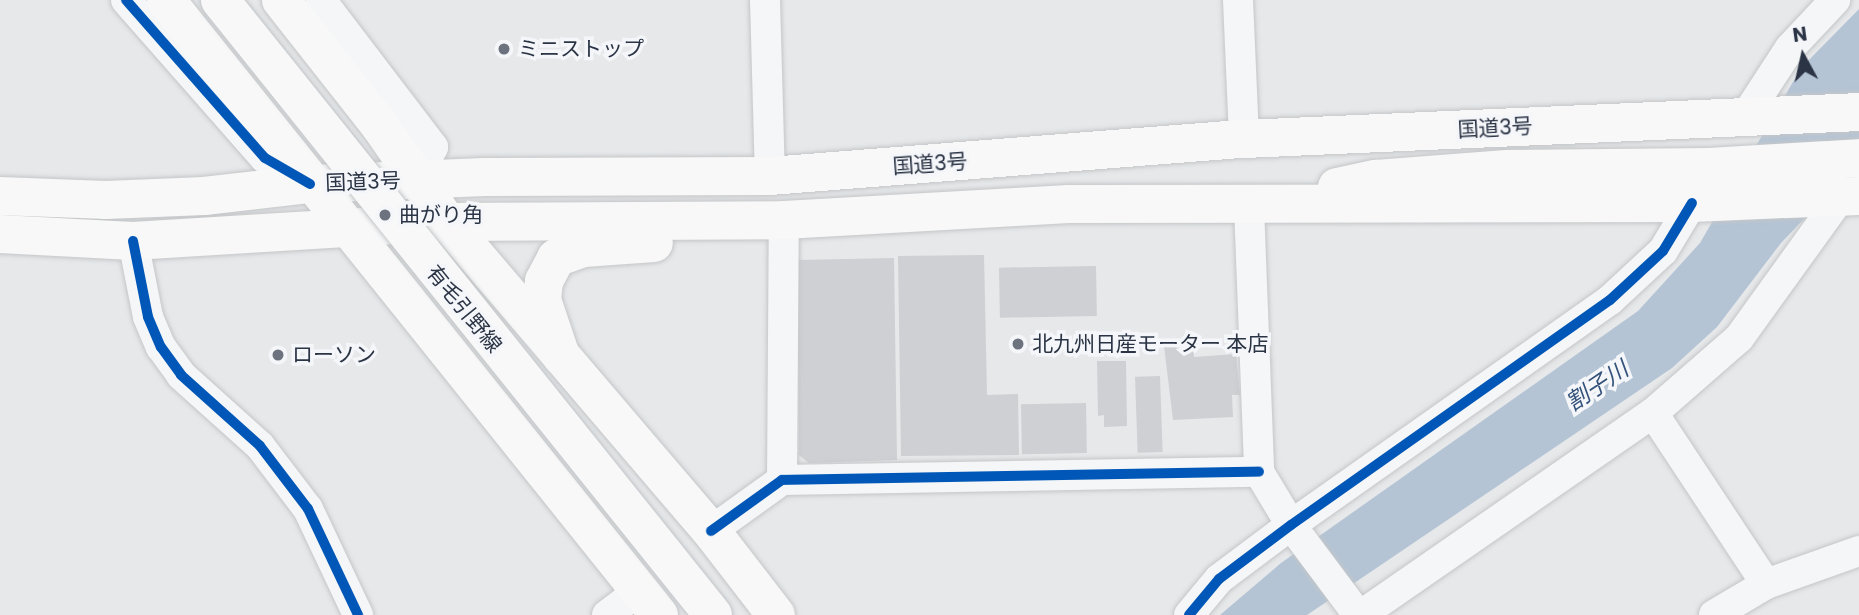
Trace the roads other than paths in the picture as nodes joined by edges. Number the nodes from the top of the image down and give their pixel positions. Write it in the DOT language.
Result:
graph roads {
  1 [pos="126,0"];
  2 [pos="166,0"];
  3 [pos="219,0"];
  4 [pos="281,0"];
  5 [pos="321,0"];
  6 [pos="765,0"];
  7 [pos="1238,0"];
  8 [pos="1835,0"];
  9 [pos="1859,112"];
  10 [pos="1757,116"];
  11 [pos="1244,139"];
  12 [pos="1859,158"];
  13 [pos="770,176"];
  14 [pos="417,180"];
  15 [pos="310,184"];
  16 [pos="0,195"];
  17 [pos="1841,197"];
  18 [pos="1709,202"];
  19 [pos="1249,206"];
  20 [pos="784,220"];
  21 [pos="447,222"];
  22 [pos="350,226"];
  23 [pos="0,234"];
  24 [pos="133,242"];
  25 [pos="561,356"];
  26 [pos="1653,413"];
  27 [pos="1259,472"];
  28 [pos="782,480"];
  29 [pos="710,531"];
  30 [pos="1298,532"];
  31 [pos="1859,551"];
  32 [pos="1766,584"];
  33 [pos="650,603"];
  34 [pos="1357,611"];
  35 [pos="358,615"];
  36 [pos="607,615"];
  37 [pos="713,615"];
  38 [pos="776,615"];
  39 [pos="1189,615"];
  40 [pos="1714,615"];
  1 -- 15 [label="street"];
  2 -- 15 [label="main road"];
  3 -- 37 [label="main road, 有毛引野線, bridge"];
  4 -- 14 [label="main road"];
  5 -- 14 [label="street"];
  6 -- 13 [label="street"];
  7 -- 11 [label="street"];
  8 -- 10 [label="street"];
  9 -- 10 [label="main road, 国道3号"];
  10 -- 11 [label="main road, 国道3号"];
  11 -- 13 [label="main road, 国道3号"];
  12 -- 19 [label="main road"];
  13 -- 14 [label="main road, 国道3号"];
  14 -- 15 [label="main road, 国道3号"];
  14 -- 21 [label="main road"];
  15 -- 16 [label="main road, 国道3号"];
  15 -- 22 [label="main road"];
  17 -- 18 [label="main road, 国道3号"];
  17 -- 26 [label="street"];
  18 -- 19 [label="main road, 国道3号"];
  18 -- 30 [label="street"];
  19 -- 20 [label="main road, 国道3号"];
  19 -- 27 [label="street"];
  20 -- 21 [label="main road, 国道3号"];
  20 -- 25 [label="main road"];
  20 -- 28 [label="street"];
  21 -- 22 [label="main road, 国道3号"];
  21 -- 25 [label="main road"];
  22 -- 24 [label="main road, 国道3号"];
  22 -- 33 [label="main road"];
  23 -- 24 [label="main road, 国道3号"];
  24 -- 35 [label="street"];
  25 -- 29 [label="main road"];
  26 -- 32 [label="street"];
  26 -- 34 [label="street"];
  27 -- 28 [label="street"];
  27 -- 30 [label="street"];
  28 -- 29 [label="street"];
  29 -- 38 [label="main road"];
  30 -- 34 [label="street"];
  30 -- 39 [label="street"];
  31 -- 32 [label="street"];
  32 -- 40 [label="street"];
  33 -- 36 [label="street"];
}
